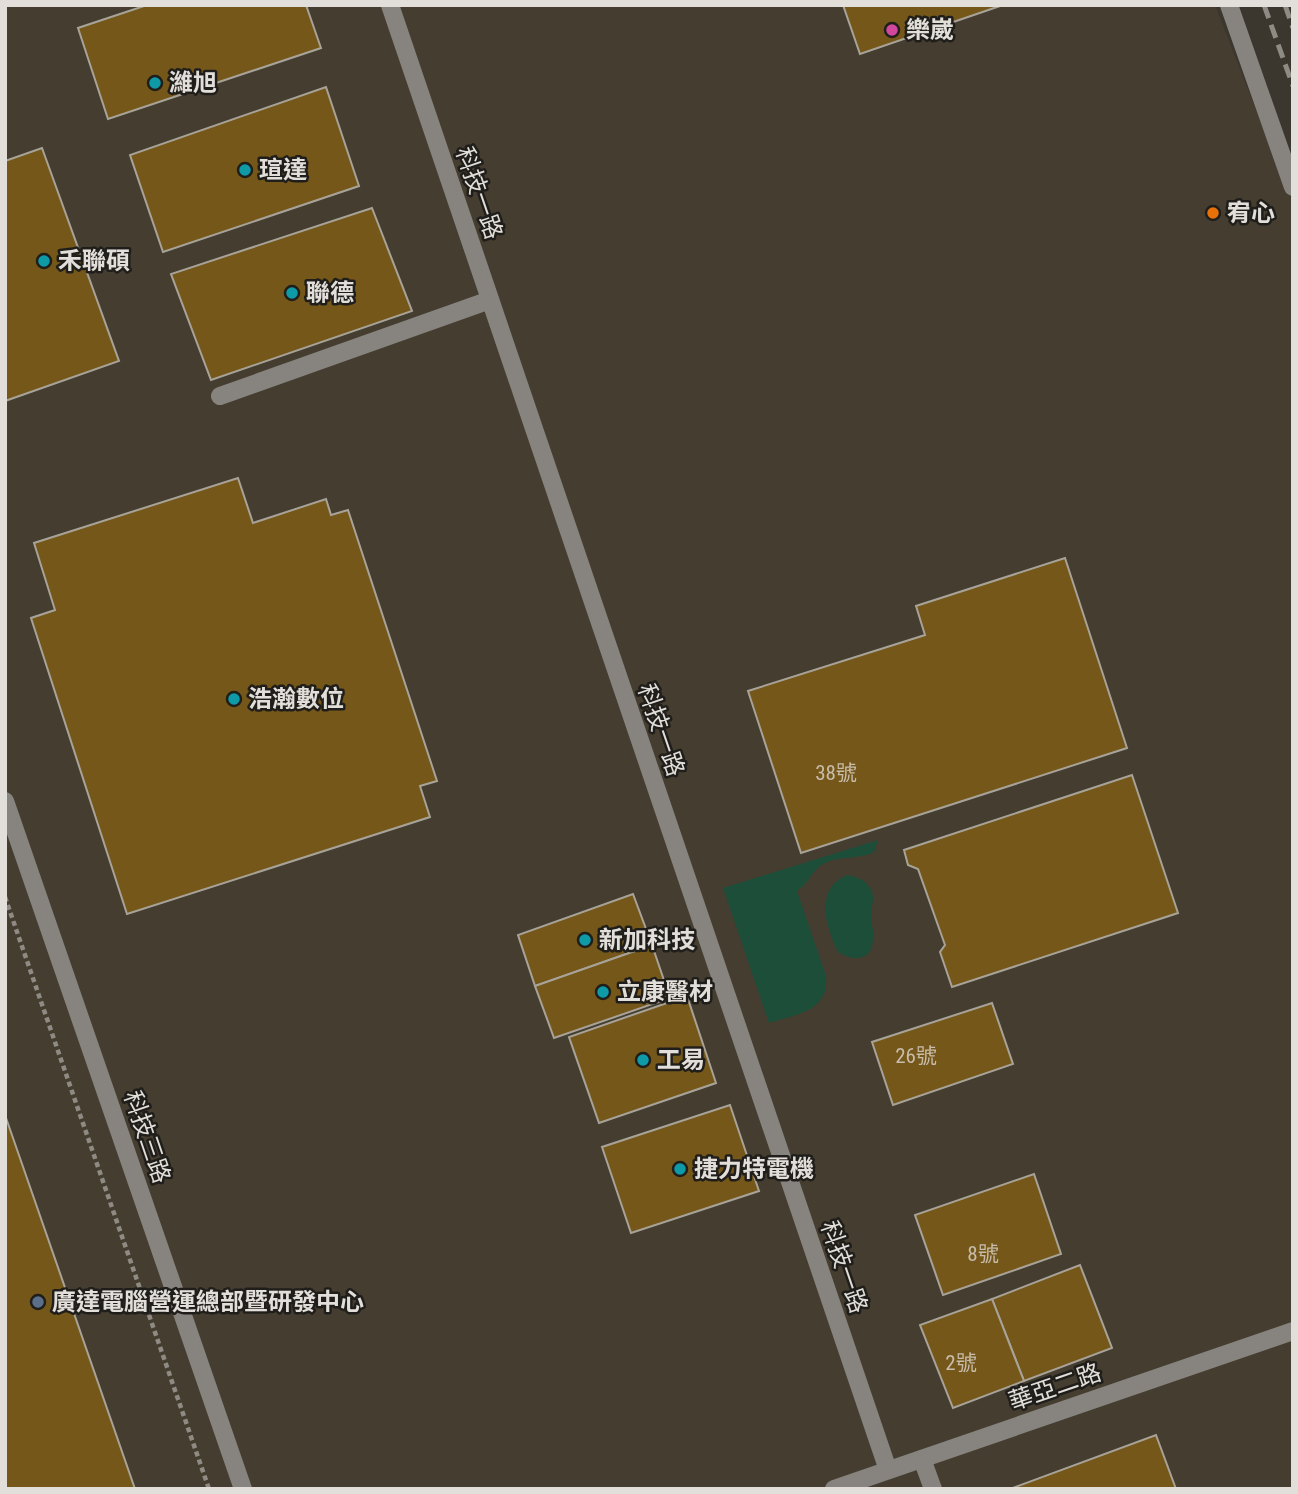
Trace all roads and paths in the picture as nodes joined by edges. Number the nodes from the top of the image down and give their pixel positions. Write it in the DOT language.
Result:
graph roads {
  1 [pos="390,5"];
  2 [pos="1229,5"];
  3 [pos="1293,187"];
  4 [pos="490,300"];
  5 [pos="220,396"];
  6 [pos="5,801"];
  7 [pos="5,897"];
  8 [pos="1293,1331"];
  9 [pos="922,1459"];
  10 [pos="888,1470"];
  11 [pos="209,1489"];
  12 [pos="243,1489"];
  13 [pos="834,1489"];
  14 [pos="933,1489"];
  1 -- 4 [label="street, 科技一路"];
  2 -- 3 [label="street"];
  4 -- 5 [label="street"];
  4 -- 10 [label="street, 科技一路"];
  6 -- 12 [label="street, 科技三路"];
  7 -- 11 [label="path"];
  8 -- 9 [label="street, 華亞二路"];
  9 -- 10 [label="street, 華亞二路"];
  9 -- 14 [label="street"];
  10 -- 13 [label="street, 華亞二路"];
}
